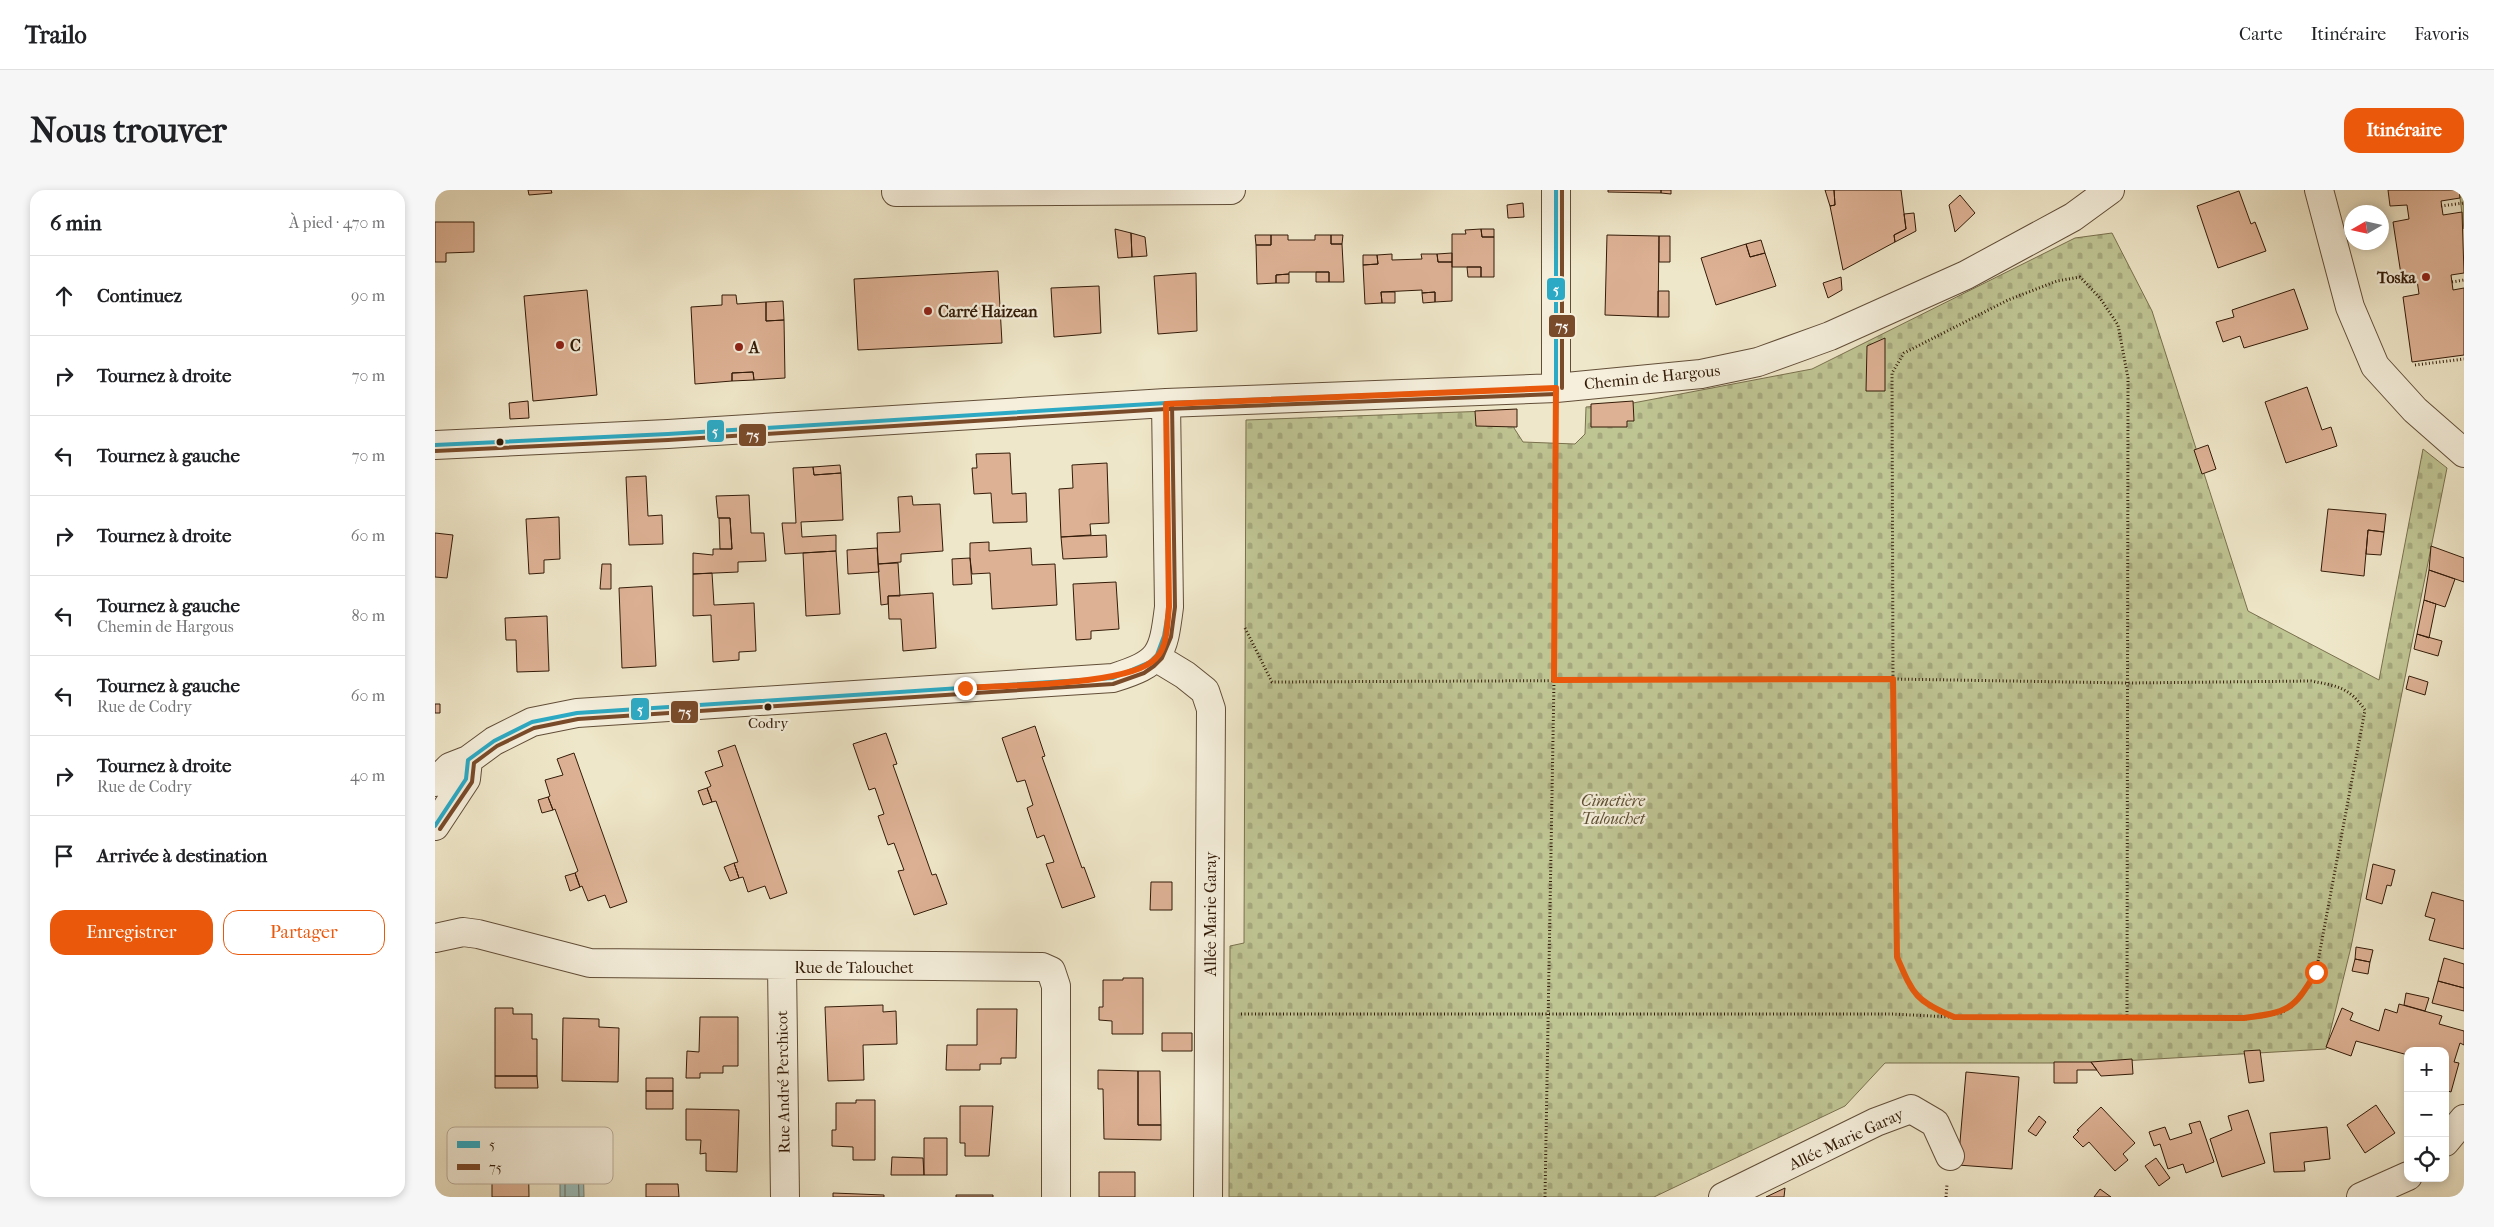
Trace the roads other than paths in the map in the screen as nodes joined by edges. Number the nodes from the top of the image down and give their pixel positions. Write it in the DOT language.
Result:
graph roads {
  1 [pos="1231,190"];
  2 [pos="1556,190"];
  3 [pos="2110,190"];
  4 [pos="2319,190"];
  5 [pos="896,192"];
  6 [pos="1556,388"];
  7 [pos="1166,404"];
  8 [pos="435,445"];
  9 [pos="2464,453"];
  10 [pos="1157,658"];
  11 [pos="468,760"];
  12 [pos="435,782"];
  13 [pos="435,826"];
  14 [pos="435,916"];
  15 [pos="463,932"];
  16 [pos="435,938"];
  17 [pos="782,966"];
  18 [pos="2464,1119"];
  19 [pos="2449,1137"];
  20 [pos="1950,1156"];
  21 [pos="2404,1178"];
  22 [pos="785,1197"];
  23 [pos="1056,1197"];
  24 [pos="1208,1197"];
  25 [pos="1723,1197"];
  26 [pos="2361,1197"];
  1 -- 5 [label="street"];
  2 -- 6 [label="street"];
  3 -- 6 [label="street, Chemin de Hargous"];
  4 -- 9 [label="street"];
  6 -- 7 [label="street, Chemin de Hargous"];
  7 -- 8 [label="street, Chemin de Hargous"];
  7 -- 10 [label="street"];
  10 -- 11 [label="street"];
  10 -- 24 [label="street, Allée Marie Garay"];
  11 -- 12 [label="street"];
  11 -- 13 [label="street"];
  14 -- 15 [label="street"];
  15 -- 16 [label="street, Rue de Talouchet"];
  15 -- 17 [label="street, Rue de Talouchet"];
  17 -- 22 [label="street, Rue André Perchicot"];
  17 -- 23 [label="street, Rue de Talouchet"];
  18 -- 19 [label="street"];
  20 -- 25 [label="street, Allée Marie Garay"];
  21 -- 26 [label="street"];
}
